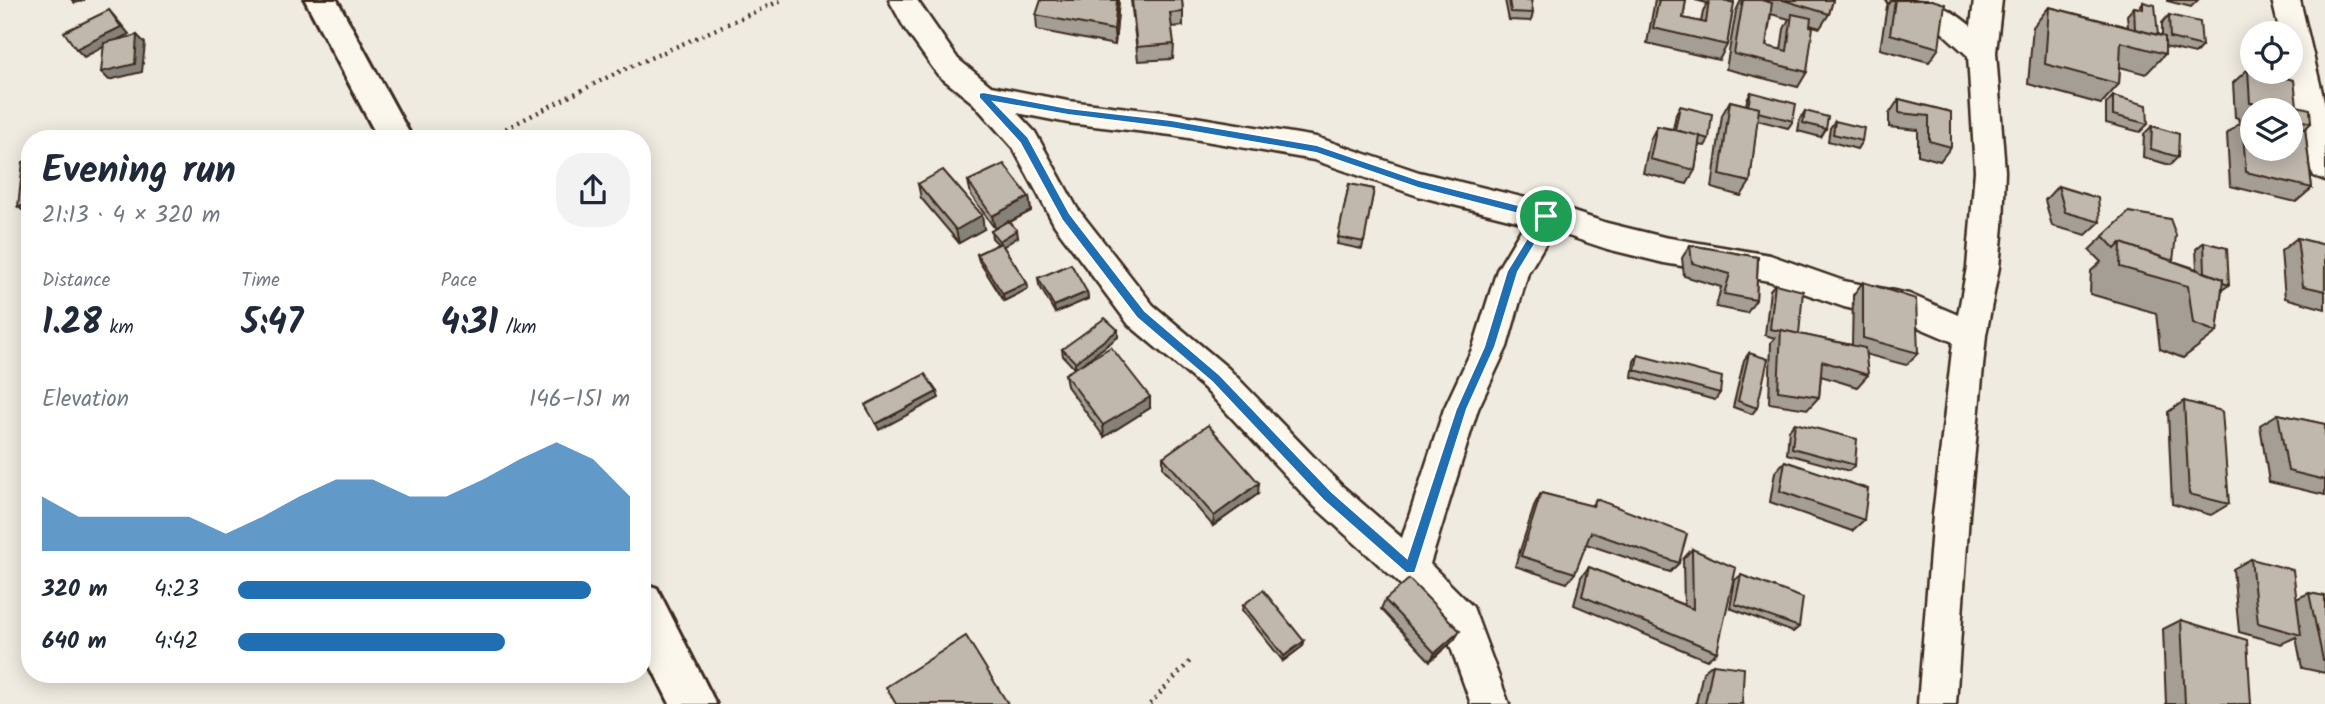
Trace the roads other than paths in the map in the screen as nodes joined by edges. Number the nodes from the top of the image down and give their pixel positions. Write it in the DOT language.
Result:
graph roads {
  1 [pos="321,0"];
  2 [pos="903,0"];
  3 [pos="1901,0"];
  4 [pos="1988,0"];
  5 [pos="2286,0"];
  6 [pos="1982,52"];
  7 [pos="983,96"];
  8 [pos="391,130"];
  9 [pos="2325,168"];
  10 [pos="1546,216"];
  11 [pos="1970,334"];
  12 [pos="1410,569"];
  13 [pos="651,620"];
  14 [pos="694,704"];
  15 [pos="1490,704"];
  16 [pos="1937,704"];
  1 -- 8 [label="main road"];
  2 -- 7 [label="street"];
  3 -- 6 [label="street"];
  4 -- 6 [label="street"];
  5 -- 9 [label="street"];
  6 -- 11 [label="street"];
  7 -- 10 [label="street"];
  7 -- 12 [label="street"];
  10 -- 11 [label="street"];
  10 -- 12 [label="street"];
  11 -- 16 [label="street"];
  12 -- 15 [label="street"];
  13 -- 14 [label="main road"];
}
